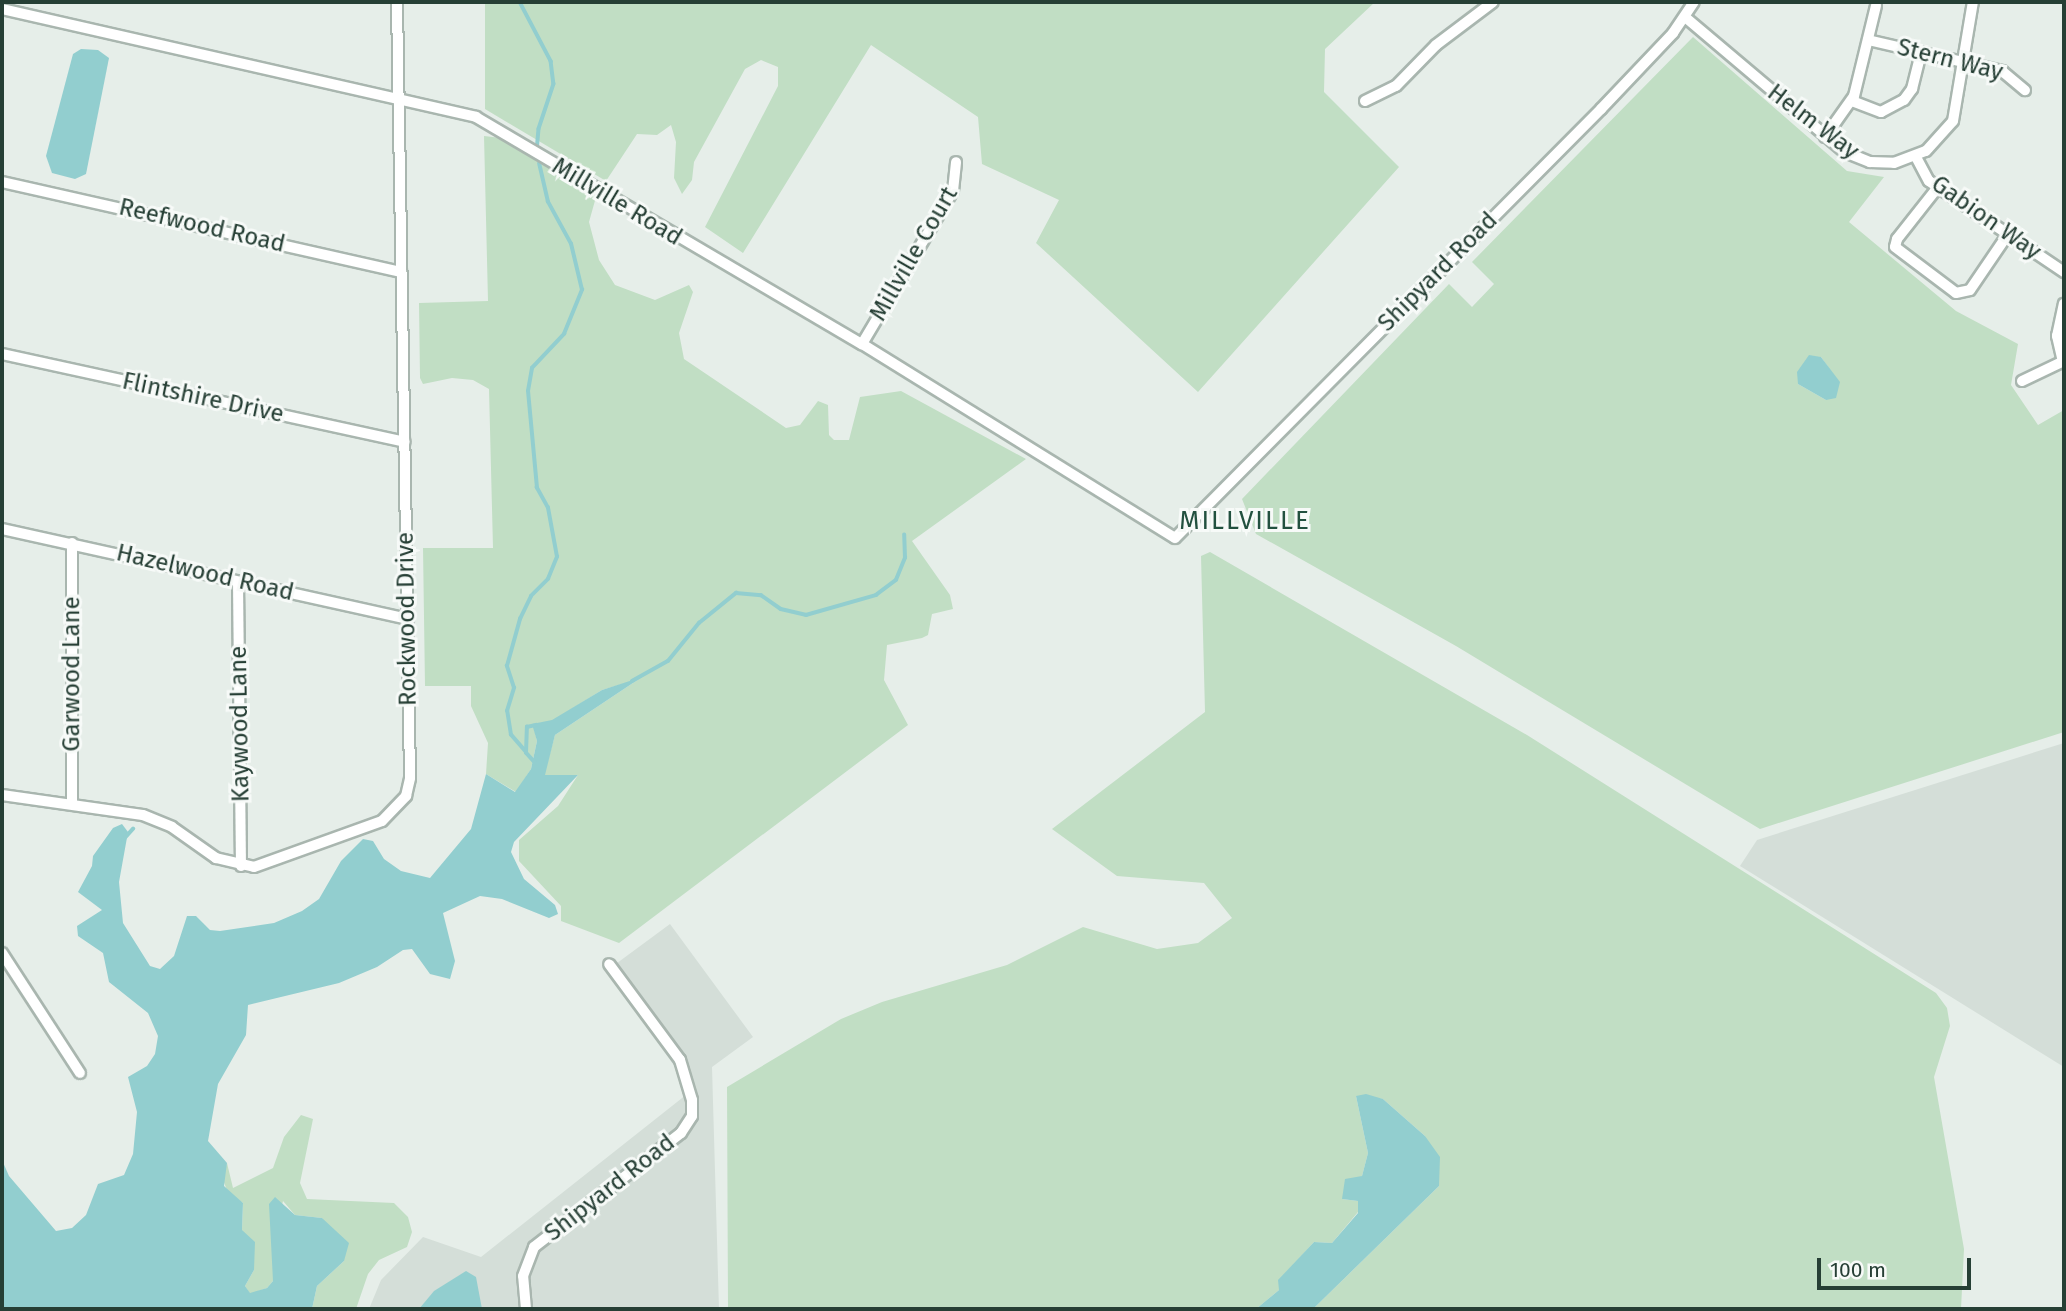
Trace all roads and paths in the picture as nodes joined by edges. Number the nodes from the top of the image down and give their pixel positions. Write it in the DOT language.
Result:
graph roads {
  1 [pos="397,2"];
  2 [pos="1493,2"];
  3 [pos="1694,2"];
  4 [pos="1973,2"];
  5 [pos="1876,6"];
  6 [pos="2,9"];
  7 [pos="1685,17"];
  8 [pos="1868,40"];
  9 [pos="1921,52"];
  10 [pos="1965,63"];
  11 [pos="2025,90"];
  12 [pos="398,98"];
  13 [pos="1365,101"];
  14 [pos="1852,102"];
  15 [pos="1825,136"];
  16 [pos="1916,157"];
  17 [pos="956,162"];
  18 [pos="2,182"];
  19 [pos="1938,187"];
  20 [pos="2008,234"];
  21 [pos="401,272"];
  22 [pos="2064,272"];
  23 [pos="2064,304"];
  24 [pos="862,344"];
  25 [pos="2,354"];
  26 [pos="2064,361"];
  27 [pos="2022,382"];
  28 [pos="404,442"];
  29 [pos="2,529"];
  30 [pos="1175,538"];
  31 [pos="72,543"];
  32 [pos="238,582"];
  33 [pos="408,619"];
  34 [pos="2,795"];
  35 [pos="72,804"];
  36 [pos="242,866"];
  37 [pos="2,953"];
  38 [pos="609,964"];
  39 [pos="80,1073"];
  40 [pos="526,1309"];
  1 -- 12 [label="street, Rockwood Drive"];
  2 -- 13 [label="street"];
  3 -- 7 [label="street, Shipyard Road"];
  4 -- 10 [label="street"];
  5 -- 8 [label="street"];
  6 -- 12 [label="street, Millville Road"];
  7 -- 15 [label="street, Helm Way"];
  7 -- 30 [label="street, Shipyard Road"];
  8 -- 9 [label="street, Stern Way"];
  8 -- 14 [label="street"];
  9 -- 10 [label="street, Stern Way"];
  9 -- 14 [label="street"];
  10 -- 11 [label="street, Stern Way"];
  10 -- 16 [label="street"];
  12 -- 21 [label="street, Rockwood Drive"];
  12 -- 24 [label="street, Millville Road"];
  14 -- 15 [label="street"];
  15 -- 16 [label="street, Helm Way"];
  16 -- 19 [label="street, Gabion Way"];
  17 -- 24 [label="street, Millville Court"];
  18 -- 21 [label="street, Reefwood Road"];
  19 -- 20 [label="street, Gabion Way"];
  19 -- 20 [label="street"];
  20 -- 22 [label="street, Gabion Way"];
  21 -- 28 [label="street, Rockwood Drive"];
  23 -- 26 [label="street"];
  24 -- 30 [label="street, Millville Road"];
  25 -- 28 [label="street, Flintshire Drive"];
  26 -- 27 [label="street"];
  28 -- 33 [label="street, Rockwood Drive"];
  29 -- 31 [label="street, Hazelwood Road"];
  31 -- 32 [label="street, Hazelwood Road"];
  31 -- 35 [label="street, Garwood Lane"];
  32 -- 33 [label="street, Hazelwood Road"];
  32 -- 36 [label="street, Kaywood Lane"];
  33 -- 36 [label="street, Rockwood Drive"];
  34 -- 35 [label="street, Rockwood Drive"];
  35 -- 36 [label="street, Rockwood Drive"];
  37 -- 39 [label="street"];
  38 -- 40 [label="street, Shipyard Road"];
}
